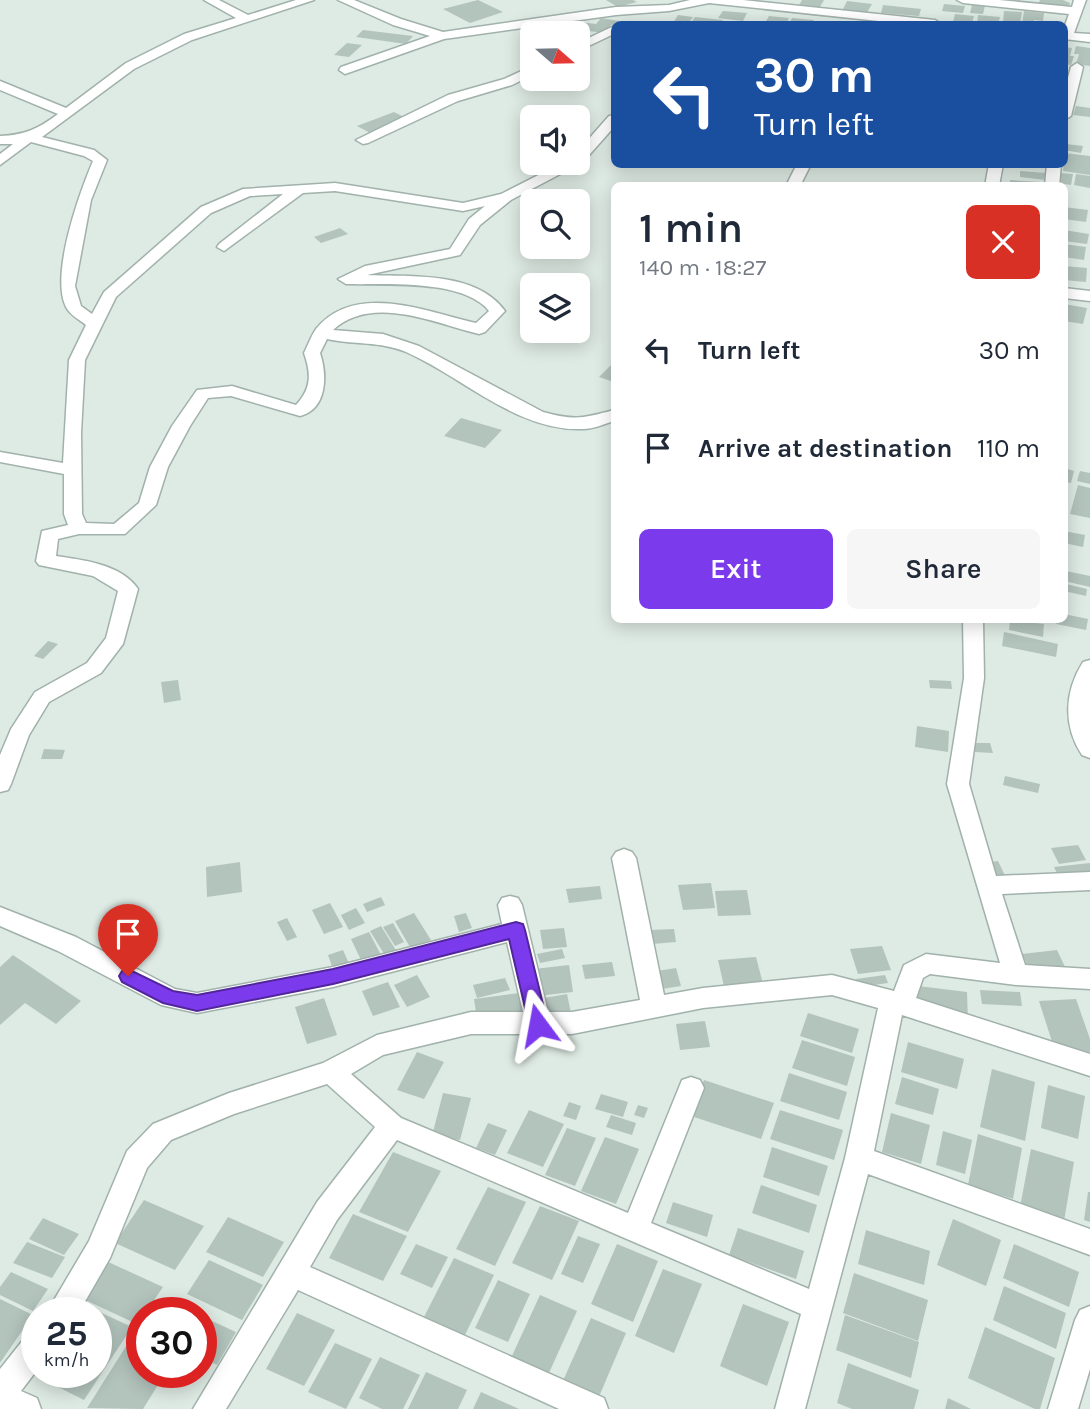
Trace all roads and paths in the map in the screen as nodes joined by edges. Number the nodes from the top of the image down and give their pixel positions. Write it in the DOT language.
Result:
graph roads {
  1 [pos="210,0"];
  2 [pos="308,0"];
  3 [pos="344,0"];
  4 [pos="709,0"];
  5 [pos="962,0"];
  6 [pos="997,2"];
  7 [pos="1078,6"];
  8 [pos="245,19"];
  9 [pos="906,21"];
  10 [pos="1068,28"];
  11 [pos="611,31"];
  12 [pos="1068,35"];
  13 [pos="442,36"];
  14 [pos="1090,38"];
  15 [pos="590,41"];
  16 [pos="1077,67"];
  17 [pos="345,70"];
  18 [pos="520,76"];
  19 [pos="0,85"];
  20 [pos="1068,101"];
  21 [pos="66,113"];
  22 [pos="611,122"];
  23 [pos="0,128"];
  24 [pos="28,138"];
  25 [pos="0,140"];
  26 [pos="363,140"];
  27 [pos="590,146"];
  28 [pos="0,161"];
  29 [pos="549,175"];
  30 [pos="299,189"];
  31 [pos="506,197"];
  32 [pos="224,247"];
  33 [pos="1068,293"];
  34 [pos="1090,296"];
  35 [pos="95,324"];
  36 [pos="322,332"];
  37 [pos="611,416"];
  38 [pos="0,457"];
  39 [pos="72,470"];
  40 [pos="79,528"];
  41 [pos="973,623"];
  42 [pos="1090,667"];
  43 [pos="1090,750"];
  44 [pos="0,784"];
  45 [pos="624,858"];
  46 [pos="1090,881"];
  47 [pos="987,886"];
  48 [pos="510,905"];
  49 [pos="0,916"];
  50 [pos="516,930"];
  51 [pos="1016,975"];
  52 [pos="1090,979"];
  53 [pos="897,1003"];
  54 [pos="653,1008"];
  55 [pos="538,1025"];
  56 [pos="1090,1065"];
  57 [pos="331,1072"];
  58 [pos="691,1088"];
  59 [pos="392,1126"];
  60 [pos="859,1158"];
  61 [pos="635,1229"];
  62 [pos="1090,1242"];
  63 [pos="292,1273"];
  64 [pos="73,1297"];
  65 [pos="818,1307"];
  66 [pos="1090,1321"];
  67 [pos="21,1367"];
  68 [pos="0,1395"];
  69 [pos="26,1409"];
  70 [pos="208,1409"];
  71 [pos="593,1409"];
  72 [pos="790,1409"];
  73 [pos="1063,1409"];
  1 -- 8 [label="street"];
  2 -- 8 [label="street"];
  3 -- 13 [label="street"];
  4 -- 9 [label="street"];
  4 -- 13 [label="street"];
  5 -- 6 [label="street"];
  6 -- 7 [label="street"];
  7 -- 10 [label="street"];
  8 -- 21 [label="street"];
  11 -- 15 [label="street"];
  12 -- 14 [label="street"];
  13 -- 17 [label="street"];
  16 -- 20 [label="street"];
  18 -- 26 [label="street"];
  19 -- 21 [label="street"];
  21 -- 24 [label="street"];
  22 -- 27 [label="street"];
  23 -- 24 [label="street"];
  24 -- 25 [label="street"];
  24 -- 28 [label="street"];
  24 -- 35 [label="street"];
  29 -- 31 [label="street"];
  30 -- 31 [label="street"];
  30 -- 32 [label="street"];
  30 -- 35 [label="street"];
  31 -- 36 [label="street"];
  33 -- 34 [label="street"];
  35 -- 39 [label="street"];
  36 -- 37 [label="street"];
  36 -- 40 [label="street"];
  38 -- 39 [label="street"];
  39 -- 40 [label="street"];
  40 -- 44 [label="street"];
  41 -- 47 [label="street"];
  42 -- 43 [label="street"];
  45 -- 54 [label="street"];
  46 -- 47 [label="street"];
  47 -- 51 [label="street"];
  48 -- 50 [label="street"];
  49 -- 50 [label="street"];
  50 -- 55 [label="street"];
  51 -- 52 [label="street"];
  51 -- 53 [label="street"];
  53 -- 54 [label="street"];
  53 -- 56 [label="street"];
  53 -- 60 [label="street"];
  54 -- 55 [label="street"];
  55 -- 57 [label="street"];
  57 -- 59 [label="street"];
  57 -- 64 [label="street"];
  58 -- 61 [label="street"];
  59 -- 61 [label="street"];
  59 -- 63 [label="street"];
  60 -- 62 [label="street"];
  60 -- 65 [label="street"];
  61 -- 65 [label="street"];
  63 -- 70 [label="street"];
  63 -- 71 [label="street"];
  65 -- 72 [label="street"];
  66 -- 73 [label="street"];
  67 -- 68 [label="street"];
  68 -- 69 [label="street"];
}
